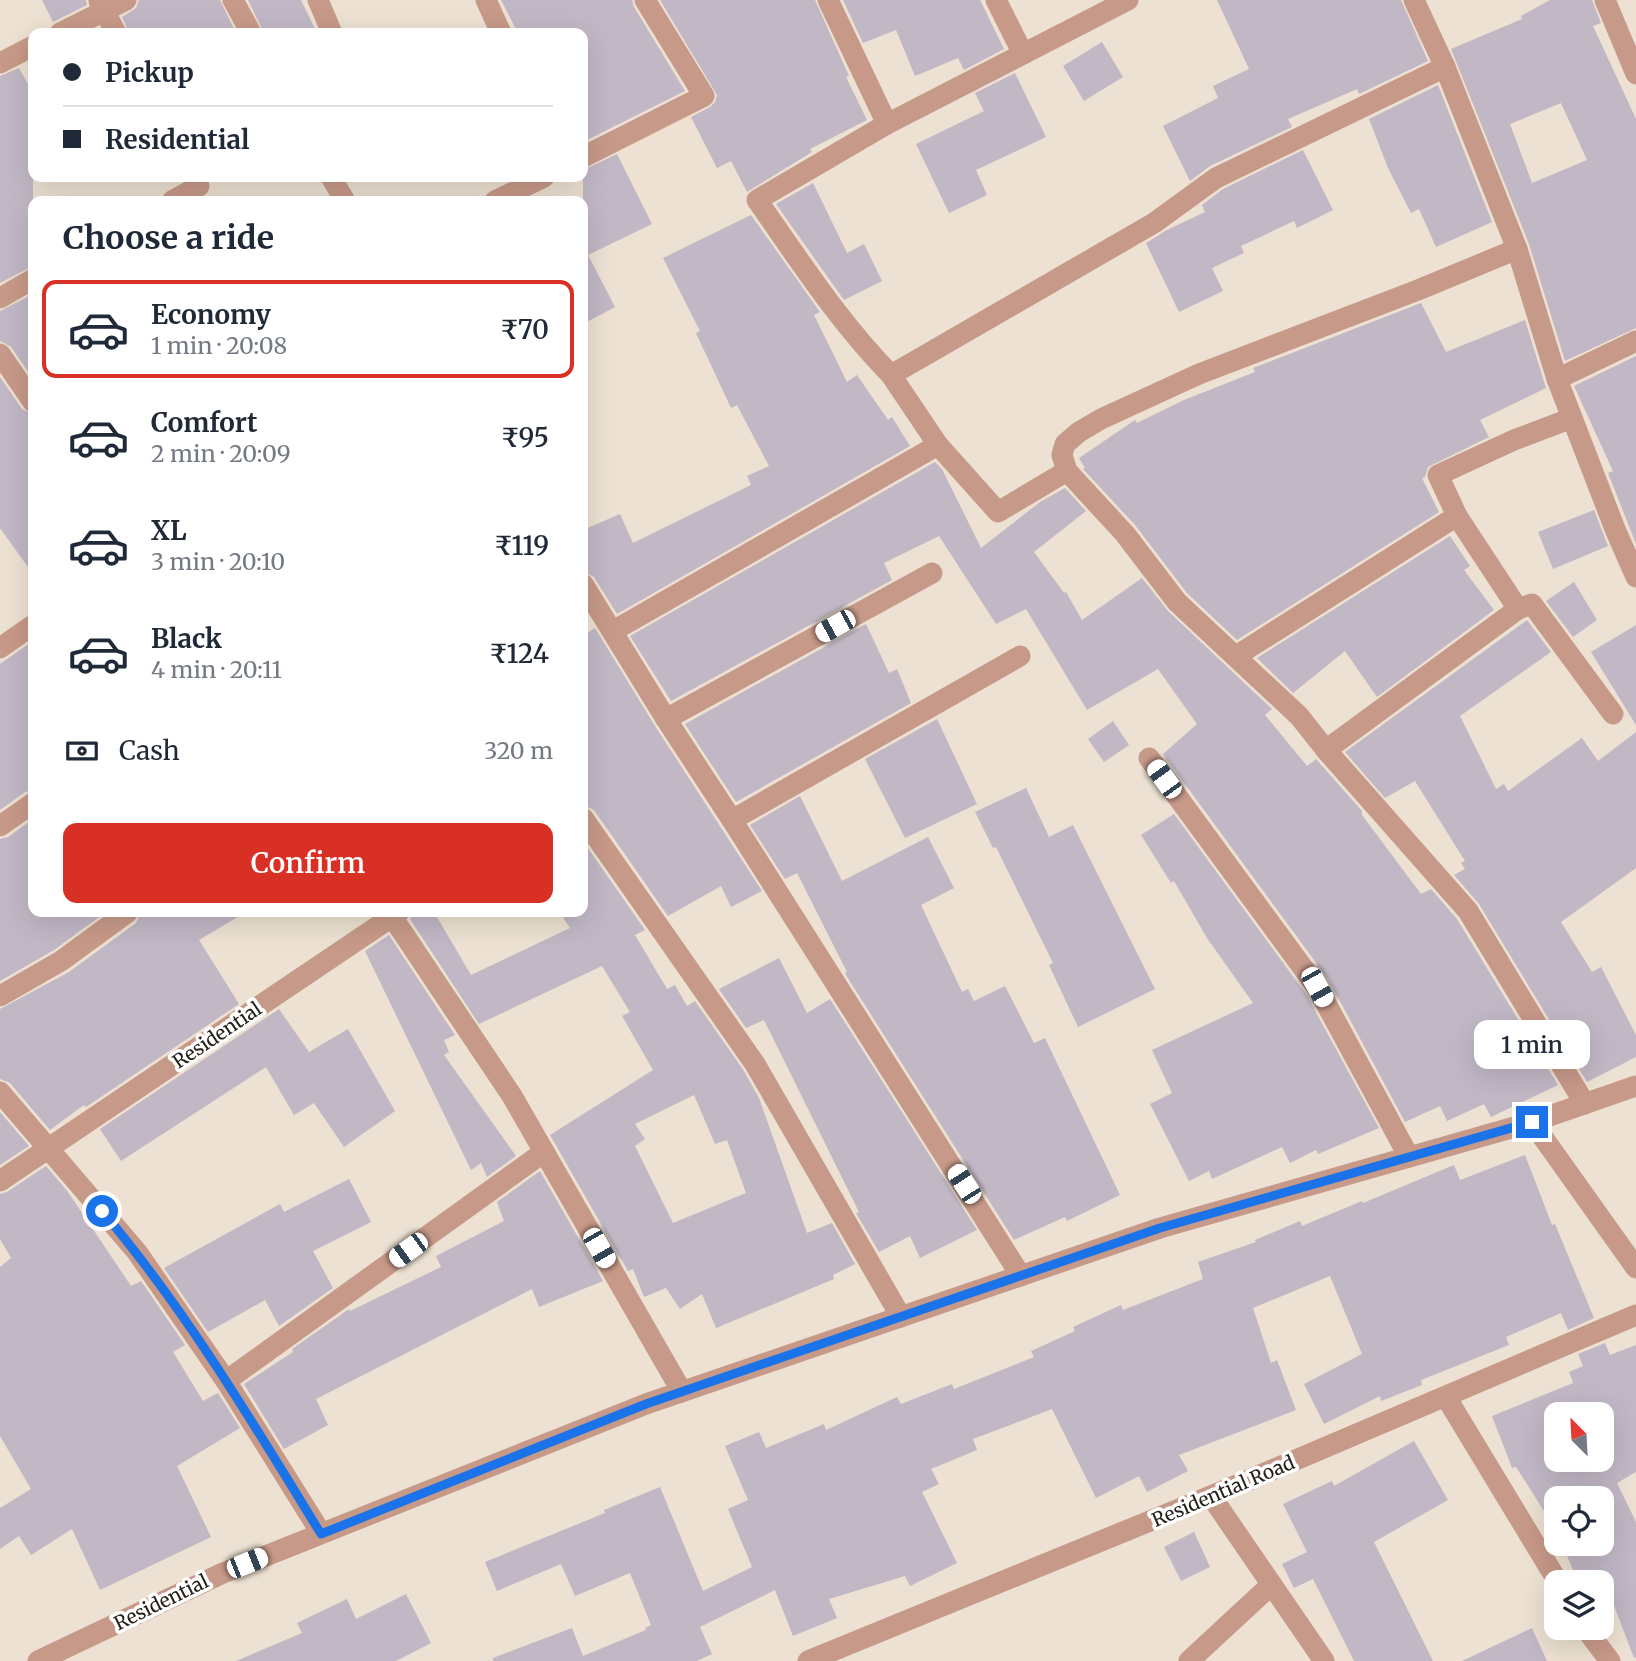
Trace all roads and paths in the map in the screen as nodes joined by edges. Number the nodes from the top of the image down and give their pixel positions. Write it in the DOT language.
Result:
graph roads {
  1 [pos="126,0"];
  2 [pos="233,0"];
  3 [pos="318,0"];
  4 [pos="486,0"];
  5 [pos="645,0"];
  6 [pos="828,0"];
  7 [pos="996,0"];
  8 [pos="1128,0"];
  9 [pos="1414,0"];
  10 [pos="1605,0"];
  11 [pos="101,6"];
  12 [pos="68,28"];
  13 [pos="113,28"];
  14 [pos="248,28"];
  15 [pos="330,28"];
  16 [pos="499,28"];
  17 [pos="28,49"];
  18 [pos="1023,54"];
  19 [pos="0,63"];
  20 [pos="1445,67"];
  21 [pos="1636,74"];
  22 [pos="887,124"];
  23 [pos="588,154"];
  24 [pos="534,182"];
  25 [pos="200,188"];
  26 [pos="183,196"];
  27 [pos="505,196"];
  28 [pos="1517,249"];
  29 [pos="28,282"];
  30 [pos="0,298"];
  31 [pos="1636,341"];
  32 [pos="0,354"];
  33 [pos="891,375"];
  34 [pos="1557,379"];
  35 [pos="28,395"];
  36 [pos="1572,418"];
  37 [pos="938,445"];
  38 [pos="1066,471"];
  39 [pos="1457,516"];
  40 [pos="932,573"];
  41 [pos="1636,577"];
  42 [pos="588,592"];
  43 [pos="1518,609"];
  44 [pos="28,628"];
  45 [pos="613,631"];
  46 [pos="0,648"];
  47 [pos="1020,656"];
  48 [pos="1236,656"];
  49 [pos="1613,714"];
  50 [pos="666,719"];
  51 [pos="1326,750"];
  52 [pos="1149,758"];
  53 [pos="28,806"];
  54 [pos="732,820"];
  55 [pos="588,825"];
  56 [pos="0,826"];
  57 [pos="121,917"];
  58 [pos="388,917"];
  59 [pos="397,917"];
  60 [pos="0,996"];
  61 [pos="1636,1086"];
  62 [pos="0,1092"];
  63 [pos="1585,1104"];
  64 [pos="1532,1122"];
  65 [pos="49,1149"];
  66 [pos="544,1152"];
  67 [pos="1409,1157"];
  68 [pos="0,1181"];
  69 [pos="1636,1268"];
  70 [pos="1021,1276"];
  71 [pos="1636,1315"];
  72 [pos="901,1317"];
  73 [pos="226,1381"];
  74 [pos="682,1392"];
  75 [pos="1446,1397"];
  76 [pos="1211,1496"];
  77 [pos="321,1534"];
  78 [pos="1551,1570"];
  79 [pos="1271,1585"];
  80 [pos="1595,1640"];
  81 [pos="38,1661"];
  82 [pos="808,1661"];
  83 [pos="1189,1661"];
  84 [pos="1324,1661"];
  85 [pos="1610,1661"];
  1 -- 11 [label="street"];
  2 -- 14 [label="street"];
  3 -- 15 [label="street"];
  4 -- 16 [label="street"];
  5 -- 23 [label="street"];
  6 -- 22 [label="street"];
  7 -- 18 [label="street"];
  8 -- 18 [label="street"];
  9 -- 20 [label="street"];
  10 -- 21 [label="street"];
  11 -- 12 [label="street"];
  11 -- 13 [label="street"];
  17 -- 19 [label="street"];
  18 -- 22 [label="street"];
  20 -- 28 [label="street"];
  20 -- 33 [label="street"];
  22 -- 33 [label="street"];
  24 -- 27 [label="street"];
  25 -- 26 [label="street"];
  28 -- 34 [label="street"];
  28 -- 38 [label="street"];
  29 -- 30 [label="street"];
  31 -- 34 [label="street"];
  32 -- 35 [label="street"];
  33 -- 37 [label="street"];
  34 -- 36 [label="street"];
  36 -- 39 [label="street"];
  36 -- 41 [label="street"];
  37 -- 38 [label="street"];
  37 -- 45 [label="street"];
  38 -- 48 [label="street"];
  39 -- 43 [label="street"];
  39 -- 48 [label="street"];
  40 -- 50 [label="street"];
  42 -- 45 [label="street"];
  43 -- 49 [label="street"];
  43 -- 51 [label="street"];
  44 -- 46 [label="street"];
  45 -- 50 [label="street"];
  47 -- 54 [label="street"];
  48 -- 51 [label="street"];
  50 -- 54 [label="street"];
  51 -- 63 [label="street"];
  52 -- 67 [label="street"];
  53 -- 56 [label="street"];
  54 -- 70 [label="street"];
  55 -- 72 [label="street"];
  57 -- 60 [label="street"];
  58 -- 65 [label="street, Residential"];
  59 -- 66 [label="street"];
  61 -- 63 [label="street, Residential"];
  62 -- 65 [label="street"];
  63 -- 64 [label="street, Residential"];
  64 -- 67 [label="street, Residential"];
  64 -- 69 [label="street"];
  65 -- 68 [label="street, Residential"];
  65 -- 73 [label="street"];
  66 -- 73 [label="street"];
  66 -- 74 [label="street"];
  67 -- 70 [label="street, Residential"];
  70 -- 72 [label="street, Residential"];
  71 -- 75 [label="street, Residential Road"];
  72 -- 74 [label="street, Residential"];
  73 -- 77 [label="street"];
  74 -- 77 [label="street, Residential"];
  75 -- 76 [label="street, Residential Road"];
  75 -- 78 [label="street"];
  76 -- 79 [label="street"];
  76 -- 82 [label="street, Residential Road"];
  77 -- 81 [label="street, Residential"];
  79 -- 83 [label="street"];
  79 -- 84 [label="street"];
  80 -- 85 [label="street"];
}
